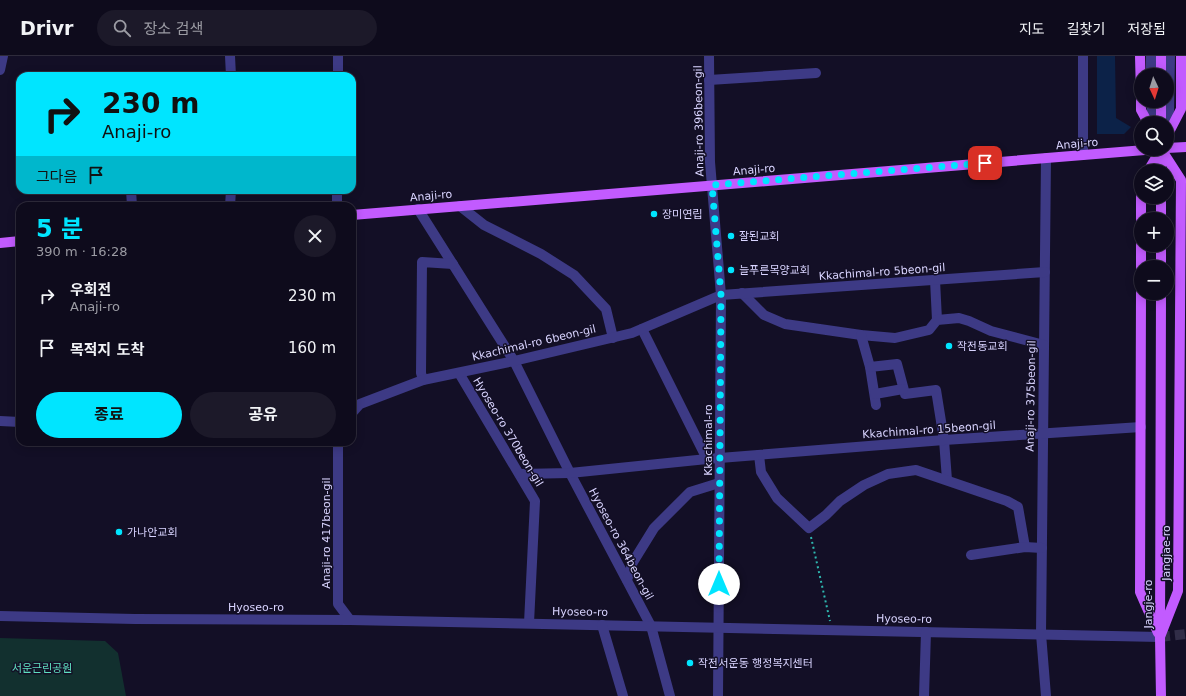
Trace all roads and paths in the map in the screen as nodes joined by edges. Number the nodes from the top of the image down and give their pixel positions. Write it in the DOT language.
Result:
graph roads {
  1 [pos="3,56"];
  2 [pos="230,56"];
  3 [pos="338,56"];
  4 [pos="709,56"];
  5 [pos="1083,56"];
  6 [pos="1140,56"];
  7 [pos="1151,56"];
  8 [pos="1161,56"];
  9 [pos="1170,56"];
  10 [pos="1181,56"];
  11 [pos="1140,68"];
  12 [pos="1151,68"];
  13 [pos="1161,68"];
  14 [pos="0,70"];
  15 [pos="231,72"];
  16 [pos="338,72"];
  17 [pos="816,73"];
  18 [pos="710,80"];
  19 [pos="1168,116"];
  20 [pos="1174,122"];
  21 [pos="1186,147"];
  22 [pos="1174,148"];
  23 [pos="1134,151"];
  24 [pos="1083,155"];
  25 [pos="1166,156"];
  26 [pos="1046,158"];
  27 [pos="712,185"];
  28 [pos="460,206"];
  29 [pos="418,209"];
  30 [pos="356,215"];
  31 [pos="16,241"];
  32 [pos="0,243"];
  33 [pos="453,264"];
  34 [pos="1045,272"];
  35 [pos="935,280"];
  36 [pos="742,294"];
  37 [pos="721,295"];
  38 [pos="1141,300"];
  39 [pos="1161,300"];
  40 [pos="937,320"];
  41 [pos="642,329"];
  42 [pos="861,335"];
  43 [pos="613,338"];
  44 [pos="1183,344"];
  45 [pos="1044,345"];
  46 [pos="514,361"];
  47 [pos="870,367"];
  48 [pos="459,373"];
  49 [pos="423,380"];
  50 [pos="903,389"];
  51 [pos="875,394"];
  52 [pos="876,405"];
  53 [pos="356,408"];
  54 [pos="0,421"];
  55 [pos="16,422"];
  56 [pos="1183,423"];
  57 [pos="1141,427"];
  58 [pos="1043,434"];
  59 [pos="944,440"];
  60 [pos="338,446"];
  61 [pos="759,455"];
  62 [pos="720,458"];
  63 [pos="707,459"];
  64 [pos="570,473"];
  65 [pos="520,474"];
  66 [pos="947,480"];
  67 [pos="719,483"];
  68 [pos="1160,511"];
  69 [pos="809,528"];
  70 [pos="1025,547"];
  71 [pos="1042,548"];
  72 [pos="971,555"];
  73 [pos="627,580"];
  74 [pos="0,616"];
  75 [pos="350,620"];
  76 [pos="529,623"];
  77 [pos="602,625"];
  78 [pos="651,626"];
  79 [pos="719,627"];
  80 [pos="832,630"];
  81 [pos="926,632"];
  82 [pos="1041,634"];
  83 [pos="1160,636"];
  84 [pos="623,696"];
  85 [pos="670,696"];
  86 [pos="718,696"];
  87 [pos="924,696"];
  88 [pos="1046,696"];
  89 [pos="1161,696"];
  1 -- 14 [label="street"];
  2 -- 15 [label="street"];
  3 -- 16 [label="street"];
  4 -- 18 [label="street, Anaji-ro 396beon-gil"];
  5 -- 24 [label="street"];
  6 -- 11 [label="main road"];
  7 -- 12 [label="street"];
  8 -- 13 [label="main road"];
  9 -- 19 [label="street"];
  10 -- 20 [label="main road"];
  17 -- 18 [label="street"];
  18 -- 27 [label="street, Anaji-ro 396beon-gil"];
  21 -- 22 [label="main road"];
  23 -- 24 [label="main road, Anaji-ro"];
  24 -- 26 [label="main road, Anaji-ro"];
  25 -- 44 [label="main road, Jangjae-ro"];
  26 -- 27 [label="main road, Anaji-ro"];
  26 -- 34 [label="street, Anaji-ro 375beon-gil"];
  27 -- 28 [label="main road, Anaji-ro"];
  27 -- 37 [label="street, Kkachimal-ro"];
  28 -- 29 [label="main road, Anaji-ro"];
  28 -- 43 [label="street"];
  29 -- 30 [label="main road, Anaji-ro"];
  29 -- 33 [label="street, Hyoseo-ro 364beon-gil"];
  31 -- 32 [label="main road"];
  33 -- 46 [label="street, Hyoseo-ro 364beon-gil"];
  33 -- 49 [label="street"];
  34 -- 35 [label="street, Kkachimal-ro 5beon-gil"];
  34 -- 45 [label="street, Anaji-ro 375beon-gil"];
  35 -- 36 [label="street, Kkachimal-ro 5beon-gil"];
  35 -- 40 [label="street"];
  36 -- 37 [label="street, Kkachimal-ro 5beon-gil"];
  36 -- 42 [label="street"];
  37 -- 41 [label="street, Kkachimal-ro 6beon-gil"];
  37 -- 62 [label="street, Kkachimal-ro"];
  38 -- 57 [label="main road"];
  39 -- 68 [label="main road, Jangjae-ro"];
  40 -- 42 [label="street"];
  40 -- 45 [label="street"];
  41 -- 43 [label="street, Kkachimal-ro 6beon-gil"];
  41 -- 63 [label="street"];
  42 -- 47 [label="street"];
  43 -- 46 [label="street, Kkachimal-ro 6beon-gil"];
  44 -- 56 [label="main road, Jangjae-ro"];
  45 -- 58 [label="street, Anaji-ro 375beon-gil"];
  46 -- 48 [label="street, Kkachimal-ro 6beon-gil"];
  46 -- 64 [label="street, Hyoseo-ro 364beon-gil"];
  47 -- 50 [label="street"];
  47 -- 51 [label="street"];
  48 -- 49 [label="street, Kkachimal-ro 6beon-gil"];
  48 -- 65 [label="street, Hyoseo-ro 370beon-gil"];
  49 -- 53 [label="street, Kkachimal-ro 6beon-gil"];
  50 -- 51 [label="street"];
  50 -- 59 [label="street"];
  51 -- 52 [label="street"];
  54 -- 55 [label="street"];
  56 -- 83 [label="main road, Jangjae-ro"];
  57 -- 58 [label="street, Kkachimal-ro 15beon-gil"];
  57 -- 83 [label="main road"];
  58 -- 59 [label="street, Kkachimal-ro 15beon-gil"];
  58 -- 71 [label="street, Anaji-ro 375beon-gil"];
  59 -- 61 [label="street, Kkachimal-ro 15beon-gil"];
  59 -- 66 [label="street"];
  60 -- 75 [label="street, Anaji-ro 417beon-gil"];
  61 -- 62 [label="street, Kkachimal-ro 15beon-gil"];
  61 -- 69 [label="street"];
  62 -- 63 [label="street, Kkachimal-ro 15beon-gil"];
  62 -- 67 [label="street, Kkachimal-ro"];
  63 -- 64 [label="street, Kkachimal-ro 15beon-gil"];
  64 -- 65 [label="street, Kkachimal-ro 15beon-gil"];
  64 -- 73 [label="street, Hyoseo-ro 364beon-gil"];
  65 -- 76 [label="street, Hyoseo-ro 370beon-gil"];
  66 -- 69 [label="street"];
  66 -- 70 [label="street"];
  67 -- 73 [label="street"];
  67 -- 79 [label="street, Kkachimal-ro"];
  68 -- 83 [label="main road, Jangje-ro"];
  69 -- 80 [label="path"];
  70 -- 71 [label="street"];
  70 -- 72 [label="street"];
  71 -- 82 [label="street, Anaji-ro 375beon-gil"];
  73 -- 78 [label="street, Hyoseo-ro 364beon-gil"];
  74 -- 75 [label="street, Hyoseo-ro"];
  75 -- 76 [label="street, Hyoseo-ro"];
  76 -- 77 [label="street, Hyoseo-ro"];
  77 -- 78 [label="street, Hyoseo-ro"];
  77 -- 84 [label="street"];
  78 -- 79 [label="street, Hyoseo-ro"];
  78 -- 85 [label="street, Hyoseo-ro 364beon-gil"];
  79 -- 80 [label="street, Hyoseo-ro"];
  79 -- 86 [label="street, Kkachimal-ro"];
  80 -- 81 [label="street, Hyoseo-ro"];
  81 -- 82 [label="street, Hyoseo-ro"];
  81 -- 87 [label="street"];
  82 -- 83 [label="street, Hyoseo-ro"];
  82 -- 88 [label="street, Anaji-ro 375beon-gil"];
  83 -- 89 [label="main road, Jangje-ro"];
}
